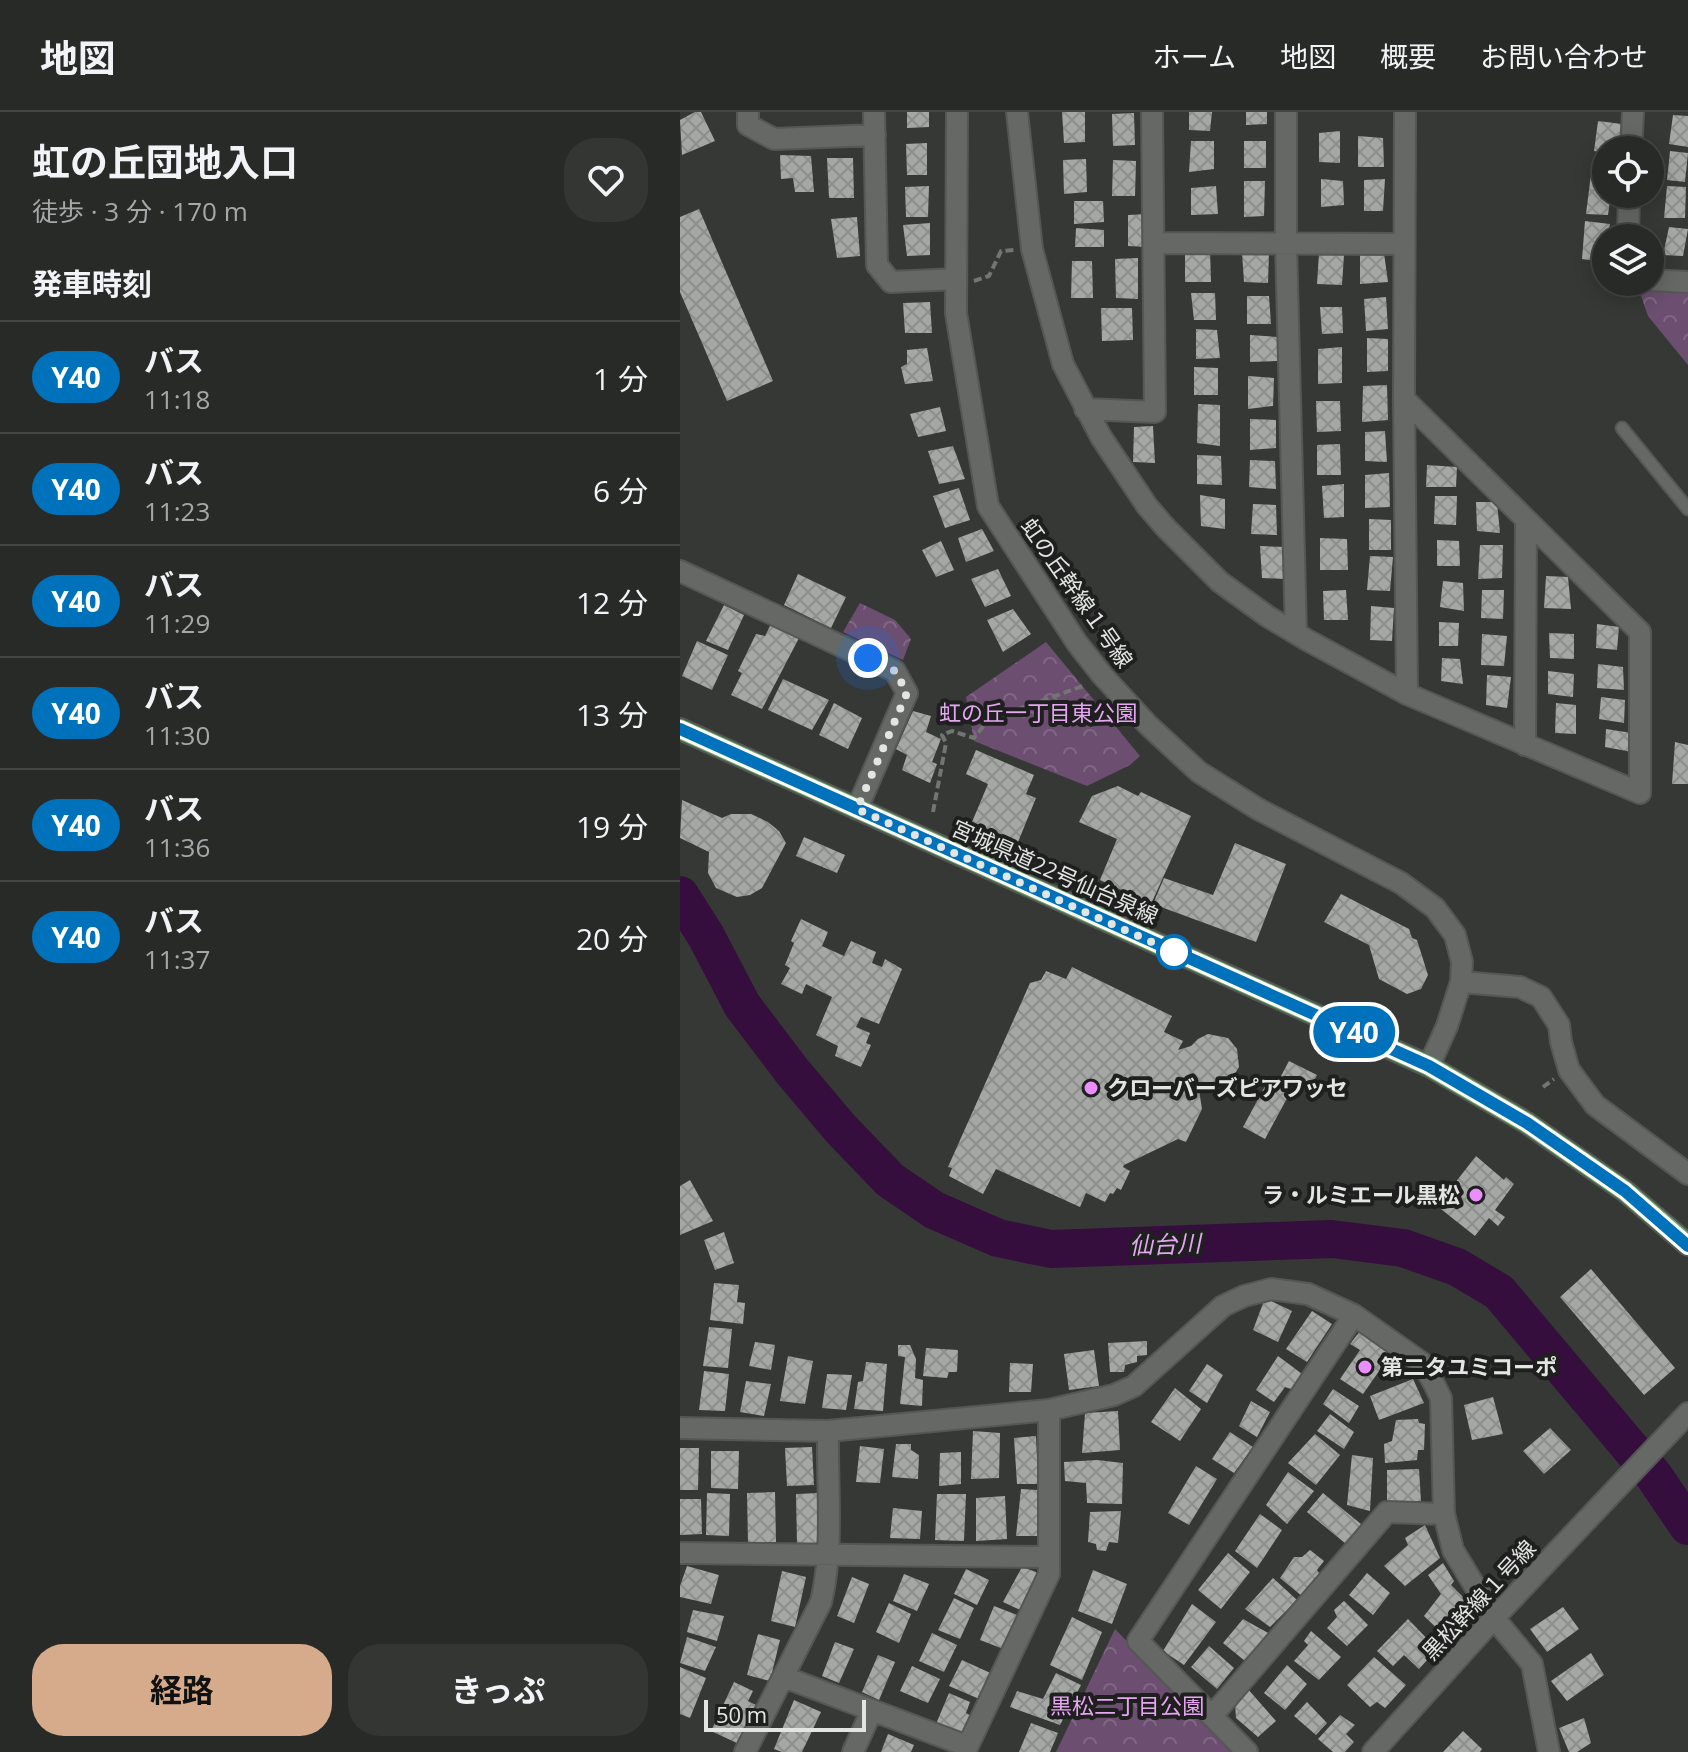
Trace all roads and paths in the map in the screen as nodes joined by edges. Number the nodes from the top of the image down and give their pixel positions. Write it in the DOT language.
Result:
graph roads {
  1 [pos="748,112"];
  2 [pos="874,112"];
  3 [pos="957,112"];
  4 [pos="1017,112"];
  5 [pos="1152,112"];
  6 [pos="1286,112"];
  7 [pos="1405,112"];
  8 [pos="1633,112"];
  9 [pos="875,135"];
  10 [pos="1632,136"];
  11 [pos="1155,243"];
  12 [pos="1286,243"];
  13 [pos="1404,244"];
  14 [pos="1032,249"];
  15 [pos="1664,281"];
  16 [pos="1688,282"];
  17 [pos="956,283"];
  18 [pos="1404,399"];
  19 [pos="1085,409"];
  20 [pos="1622,428"];
  21 [pos="1688,509"];
  22 [pos="1526,521"];
  23 [pos="680,571"];
  24 [pos="1296,633"];
  25 [pos="1083,686"];
  26 [pos="1407,694"];
  27 [pos="680,729"];
  28 [pos="1525,745"];
  29 [pos="857,809"];
  30 [pos="933,812"];
  31 [pos="1461,982"];
  32 [pos="1429,1066"];
  33 [pos="1688,1174"];
  34 [pos="1688,1245"];
  35 [pos="1354,1315"];
  36 [pos="1049,1410"];
  37 [pos="1688,1413"];
  38 [pos="680,1428"];
  39 [pos="828,1431"];
  40 [pos="1444,1514"];
  41 [pos="680,1553"];
  42 [pos="827,1554"];
  43 [pos="1049,1557"];
  44 [pos="1494,1618"];
  45 [pos="784,1677"];
  46 [pos="872,1710"];
  47 [pos="1212,1716"];
  48 [pos="966,1749"];
  49 [pos="745,1752"];
  50 [pos="853,1752"];
  51 [pos="1247,1752"];
  52 [pos="1373,1752"];
  53 [pos="1549,1752"];
  1 -- 9 [label="street"];
  2 -- 9 [label="street"];
  3 -- 17 [label="street, 虹の丘幹線１号線"];
  4 -- 14 [label="street"];
  5 -- 11 [label="street"];
  6 -- 12 [label="street"];
  7 -- 13 [label="street"];
  8 -- 10 [label="street"];
  9 -- 17 [label="street"];
  11 -- 12 [label="street"];
  11 -- 19 [label="street"];
  12 -- 13 [label="street"];
  12 -- 24 [label="street"];
  13 -- 18 [label="street"];
  14 -- 17 [label="path"];
  14 -- 19 [label="street"];
  15 -- 16 [label="street"];
  17 -- 31 [label="street, 虹の丘幹線１号線"];
  18 -- 22 [label="street"];
  18 -- 26 [label="street"];
  19 -- 24 [label="street"];
  20 -- 21 [label="lane"];
  22 -- 28 [label="street"];
  22 -- 28 [label="street"];
  23 -- 29 [label="street"];
  24 -- 26 [label="street"];
  25 -- 30 [label="path"];
  26 -- 28 [label="street"];
  27 -- 29 [label="main road, 宮城県道22号仙台泉線"];
  29 -- 32 [label="main road, 宮城県道22号仙台泉線"];
  31 -- 32 [label="street, 虹の丘幹線１号線"];
  31 -- 33 [label="street"];
  32 -- 34 [label="main road, 宮城県道22号仙台泉線"];
  35 -- 36 [label="street"];
  35 -- 40 [label="street"];
  35 -- 47 [label="street"];
  36 -- 39 [label="street"];
  36 -- 43 [label="street"];
  37 -- 44 [label="street, 黒松幹線１号線"];
  38 -- 39 [label="street"];
  39 -- 42 [label="street"];
  40 -- 44 [label="street"];
  40 -- 47 [label="street"];
  41 -- 42 [label="street"];
  42 -- 43 [label="street"];
  42 -- 45 [label="street"];
  43 -- 48 [label="street"];
  44 -- 52 [label="street, 黒松幹線１号線"];
  44 -- 53 [label="street"];
  45 -- 46 [label="street"];
  45 -- 49 [label="street"];
  46 -- 48 [label="street"];
  46 -- 50 [label="street"];
  47 -- 51 [label="street"];
}
